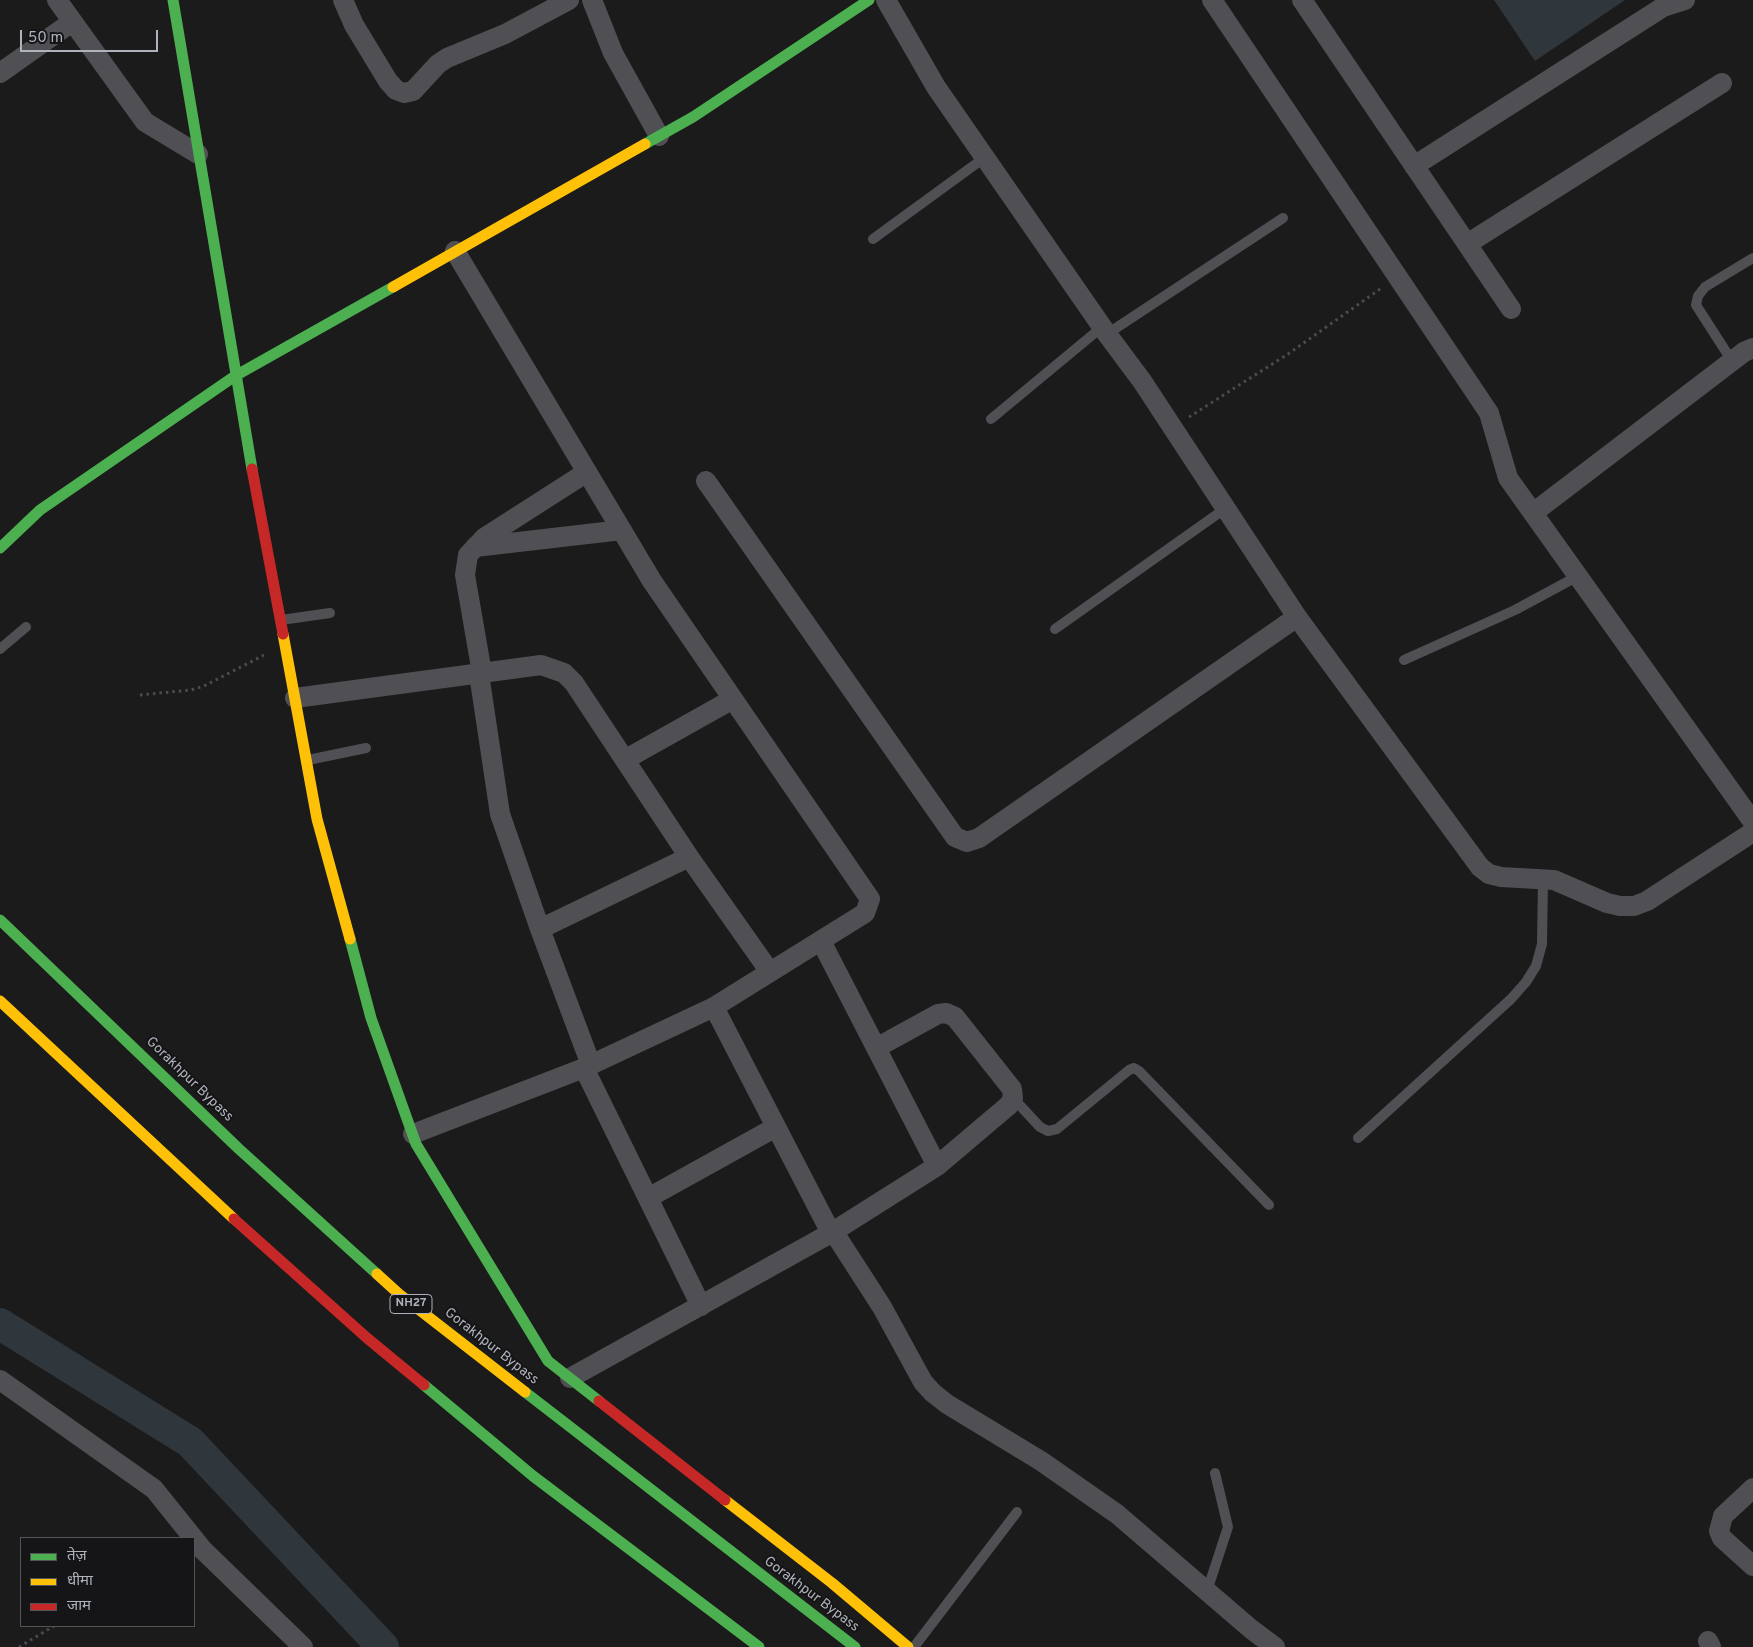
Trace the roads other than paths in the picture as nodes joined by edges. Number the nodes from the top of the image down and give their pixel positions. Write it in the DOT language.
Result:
graph roads {
  1 [pos="57,0"];
  2 [pos="173,0"];
  3 [pos="342,0"];
  4 [pos="569,0"];
  5 [pos="592,0"];
  6 [pos="886,0"];
  7 [pos="1212,0"];
  8 [pos="1302,0"];
  9 [pos="1685,0"];
  10 [pos="861,2"];
  11 [pos="72,22"];
  12 [pos="0,73"];
  13 [pos="1722,84"];
  14 [pos="659,136"];
  15 [pos="198,154"];
  16 [pos="984,158"];
  17 [pos="1414,166"];
  18 [pos="1283,218"];
  19 [pos="873,239"];
  20 [pos="1467,244"];
  21 [pos="455,251"];
  22 [pos="1753,258"];
  23 [pos="1512,309"];
  24 [pos="1104,331"];
  25 [pos="1753,348"];
  26 [pos="1732,361"];
  27 [pos="235,376"];
  28 [pos="991,419"];
  29 [pos="587,472"];
  30 [pos="706,481"];
  31 [pos="1226,508"];
  32 [pos="1533,513"];
  33 [pos="622,530"];
  34 [pos="475,547"];
  35 [pos="0,548"];
  36 [pos="1578,576"];
  37 [pos="330,613"];
  38 [pos="1297,616"];
  39 [pos="280,620"];
  40 [pos="26,627"];
  41 [pos="1055,629"];
  42 [pos="0,649"];
  43 [pos="1404,660"];
  44 [pos="481,673"];
  45 [pos="295,698"];
  46 [pos="733,699"];
  47 [pos="366,748"];
  48 [pos="626,759"];
  49 [pos="306,761"];
  50 [pos="1753,822"];
  51 [pos="1753,832"];
  52 [pos="689,857"];
  53 [pos="1543,880"];
  54 [pos="0,920"];
  55 [pos="540,929"];
  56 [pos="821,941"];
  57 [pos="770,972"];
  58 [pos="0,1001"];
  59 [pos="714,1007"];
  60 [pos="876,1048"];
  61 [pos="588,1067"];
  62 [pos="1013,1098"];
  63 [pos="776,1127"];
  64 [pos="413,1134"];
  65 [pos="1358,1138"];
  66 [pos="937,1166"];
  67 [pos="648,1198"];
  68 [pos="1269,1205"];
  69 [pos="832,1232"];
  70 [pos="701,1306"];
  71 [pos="570,1378"];
  72 [pos="0,1380"];
  73 [pos="1215,1473"];
  74 [pos="1753,1488"];
  75 [pos="1017,1512"];
  76 [pos="193,1537"];
  77 [pos="195,1540"];
  78 [pos="1753,1566"];
  79 [pos="1207,1591"];
  80 [pos="303,1647"];
  81 [pos="759,1647"];
  82 [pos="855,1647"];
  83 [pos="908,1647"];
  84 [pos="914,1647"];
  85 [pos="1275,1647"];
  1 -- 11 [label="street"];
  2 -- 15 [label="main road"];
  3 -- 4 [label="street"];
  5 -- 14 [label="street"];
  6 -- 16 [label="street"];
  7 -- 32 [label="street"];
  8 -- 17 [label="street"];
  9 -- 17 [label="street"];
  10 -- 14 [label="main road"];
  11 -- 12 [label="street"];
  11 -- 15 [label="street"];
  13 -- 20 [label="street"];
  14 -- 21 [label="main road"];
  15 -- 27 [label="main road"];
  16 -- 19 [label="lane"];
  16 -- 24 [label="street"];
  17 -- 20 [label="street"];
  18 -- 24 [label="lane"];
  20 -- 23 [label="street"];
  21 -- 27 [label="main road"];
  21 -- 29 [label="street"];
  22 -- 26 [label="lane"];
  24 -- 28 [label="lane"];
  24 -- 31 [label="street"];
  25 -- 26 [label="street"];
  26 -- 32 [label="street"];
  27 -- 35 [label="main road"];
  27 -- 39 [label="main road"];
  29 -- 33 [label="street"];
  29 -- 34 [label="street"];
  30 -- 38 [label="street"];
  31 -- 38 [label="street"];
  31 -- 41 [label="lane"];
  32 -- 36 [label="street"];
  33 -- 34 [label="street"];
  33 -- 46 [label="street"];
  34 -- 44 [label="street"];
  36 -- 43 [label="lane"];
  36 -- 50 [label="street"];
  37 -- 39 [label="lane"];
  38 -- 53 [label="street"];
  39 -- 45 [label="main road"];
  40 -- 42 [label="lane"];
  44 -- 45 [label="street"];
  44 -- 48 [label="street"];
  44 -- 55 [label="street"];
  45 -- 49 [label="main road"];
  46 -- 48 [label="street"];
  46 -- 56 [label="street"];
  47 -- 49 [label="lane"];
  48 -- 52 [label="street"];
  49 -- 64 [label="main road"];
  51 -- 53 [label="street"];
  52 -- 55 [label="street"];
  52 -- 57 [label="street"];
  53 -- 65 [label="lane"];
  54 -- 82 [label="main road, Gorakhpur Bypass / NH27"];
  55 -- 61 [label="street"];
  56 -- 57 [label="street"];
  56 -- 60 [label="street"];
  57 -- 59 [label="street"];
  58 -- 81 [label="main road"];
  59 -- 61 [label="street"];
  59 -- 63 [label="street"];
  60 -- 62 [label="street"];
  60 -- 66 [label="street"];
  61 -- 64 [label="street"];
  61 -- 67 [label="street"];
  62 -- 66 [label="street"];
  62 -- 68 [label="lane"];
  63 -- 67 [label="street"];
  63 -- 69 [label="street"];
  64 -- 71 [label="main road"];
  66 -- 69 [label="street"];
  67 -- 70 [label="street"];
  69 -- 70 [label="street"];
  69 -- 79 [label="street"];
  70 -- 71 [label="street"];
  71 -- 83 [label="main road"];
  72 -- 76 [label="street"];
  73 -- 79 [label="lane"];
  74 -- 78 [label="street"];
  75 -- 84 [label="lane"];
  77 -- 80 [label="street"];
  79 -- 85 [label="street"];
}
